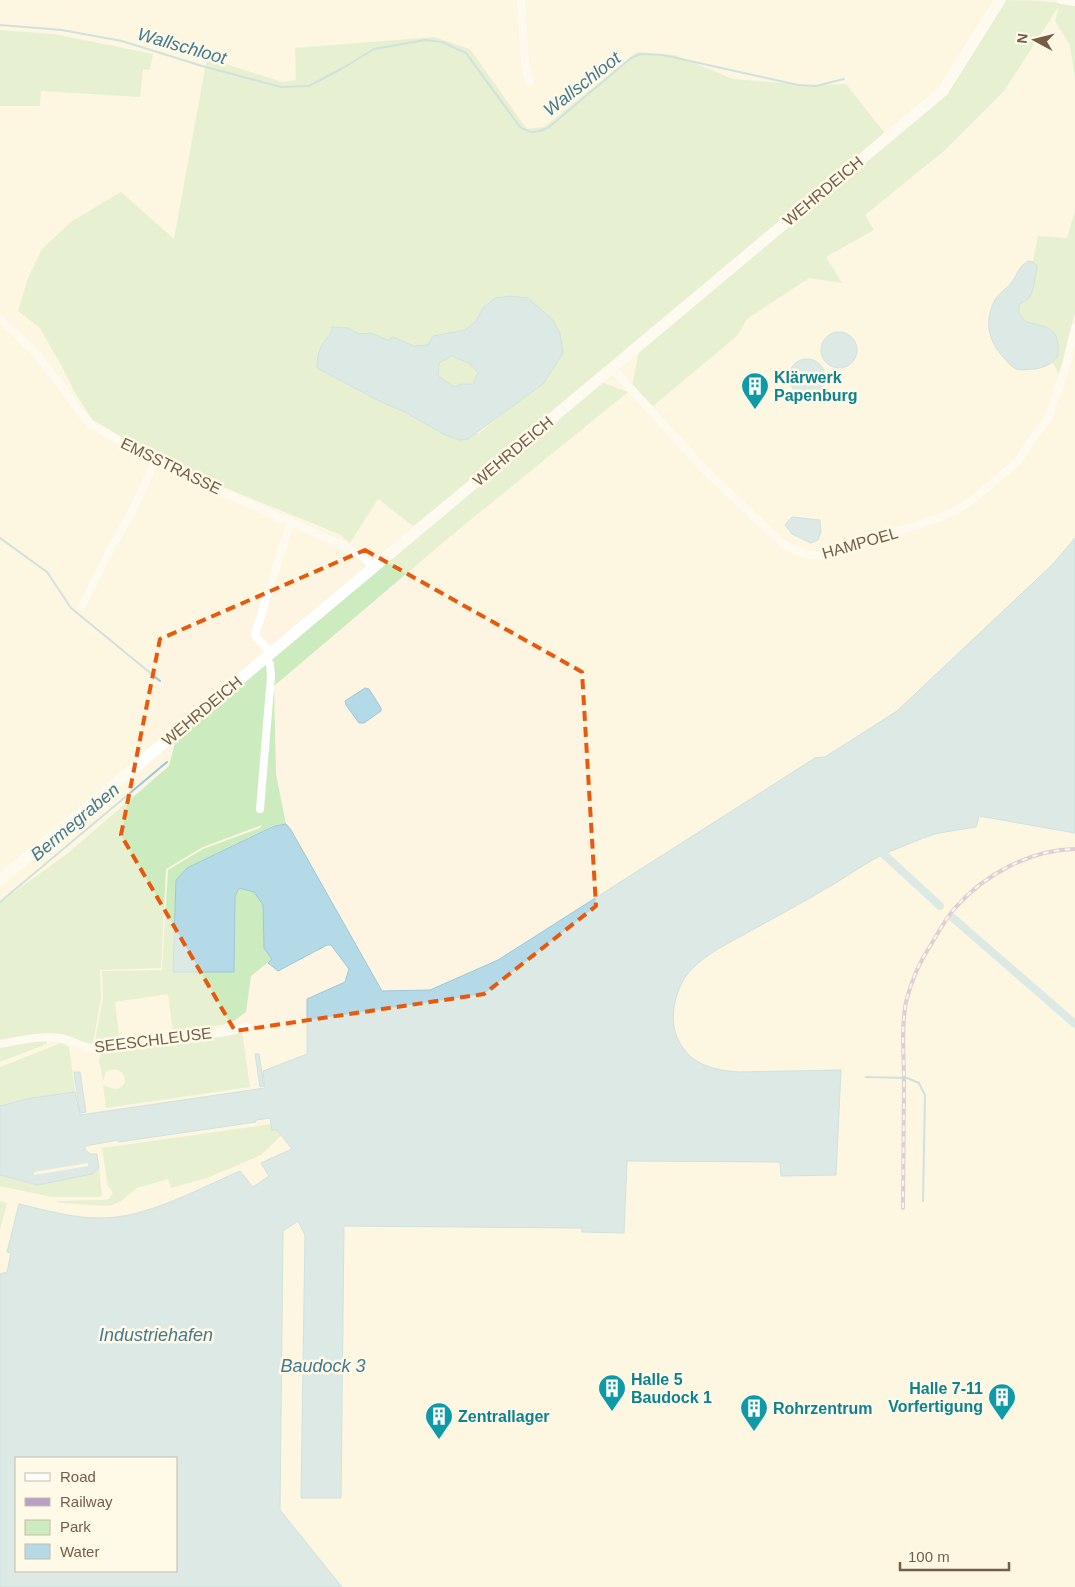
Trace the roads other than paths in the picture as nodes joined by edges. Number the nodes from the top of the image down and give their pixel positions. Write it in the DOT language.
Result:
graph roads {
  1 [pos="521,0"];
  2 [pos="1000,0"];
  3 [pos="1062,0"];
  4 [pos="1075,2"];
  5 [pos="529,81"];
  6 [pos="0,319"];
  7 [pos="1075,328"];
  8 [pos="612,368"];
  9 [pos="155,462"];
  10 [pos="291,521"];
  11 [pos="374,568"];
  12 [pos="82,606"];
  13 [pos="268,655"];
  14 [pos="260,809"];
  15 [pos="0,880"];
  16 [pos="248,1027"];
  17 [pos="0,1044"];
  1 -- 5 [label="street"];
  2 -- 8 [label="street, WEHRDEICH"];
  3 -- 4 [label="street"];
  6 -- 9 [label="street, EMSSTRASSE"];
  7 -- 8 [label="street, HAMPOEL"];
  8 -- 11 [label="street, WEHRDEICH"];
  9 -- 10 [label="street, EMSSTRASSE"];
  9 -- 12 [label="street"];
  10 -- 11 [label="street, EMSSTRASSE"];
  10 -- 13 [label="street"];
  11 -- 13 [label="street, WEHRDEICH"];
  13 -- 14 [label="street"];
  13 -- 15 [label="street, WEHRDEICH"];
  16 -- 17 [label="street, SEESCHLEUSE"];
}
